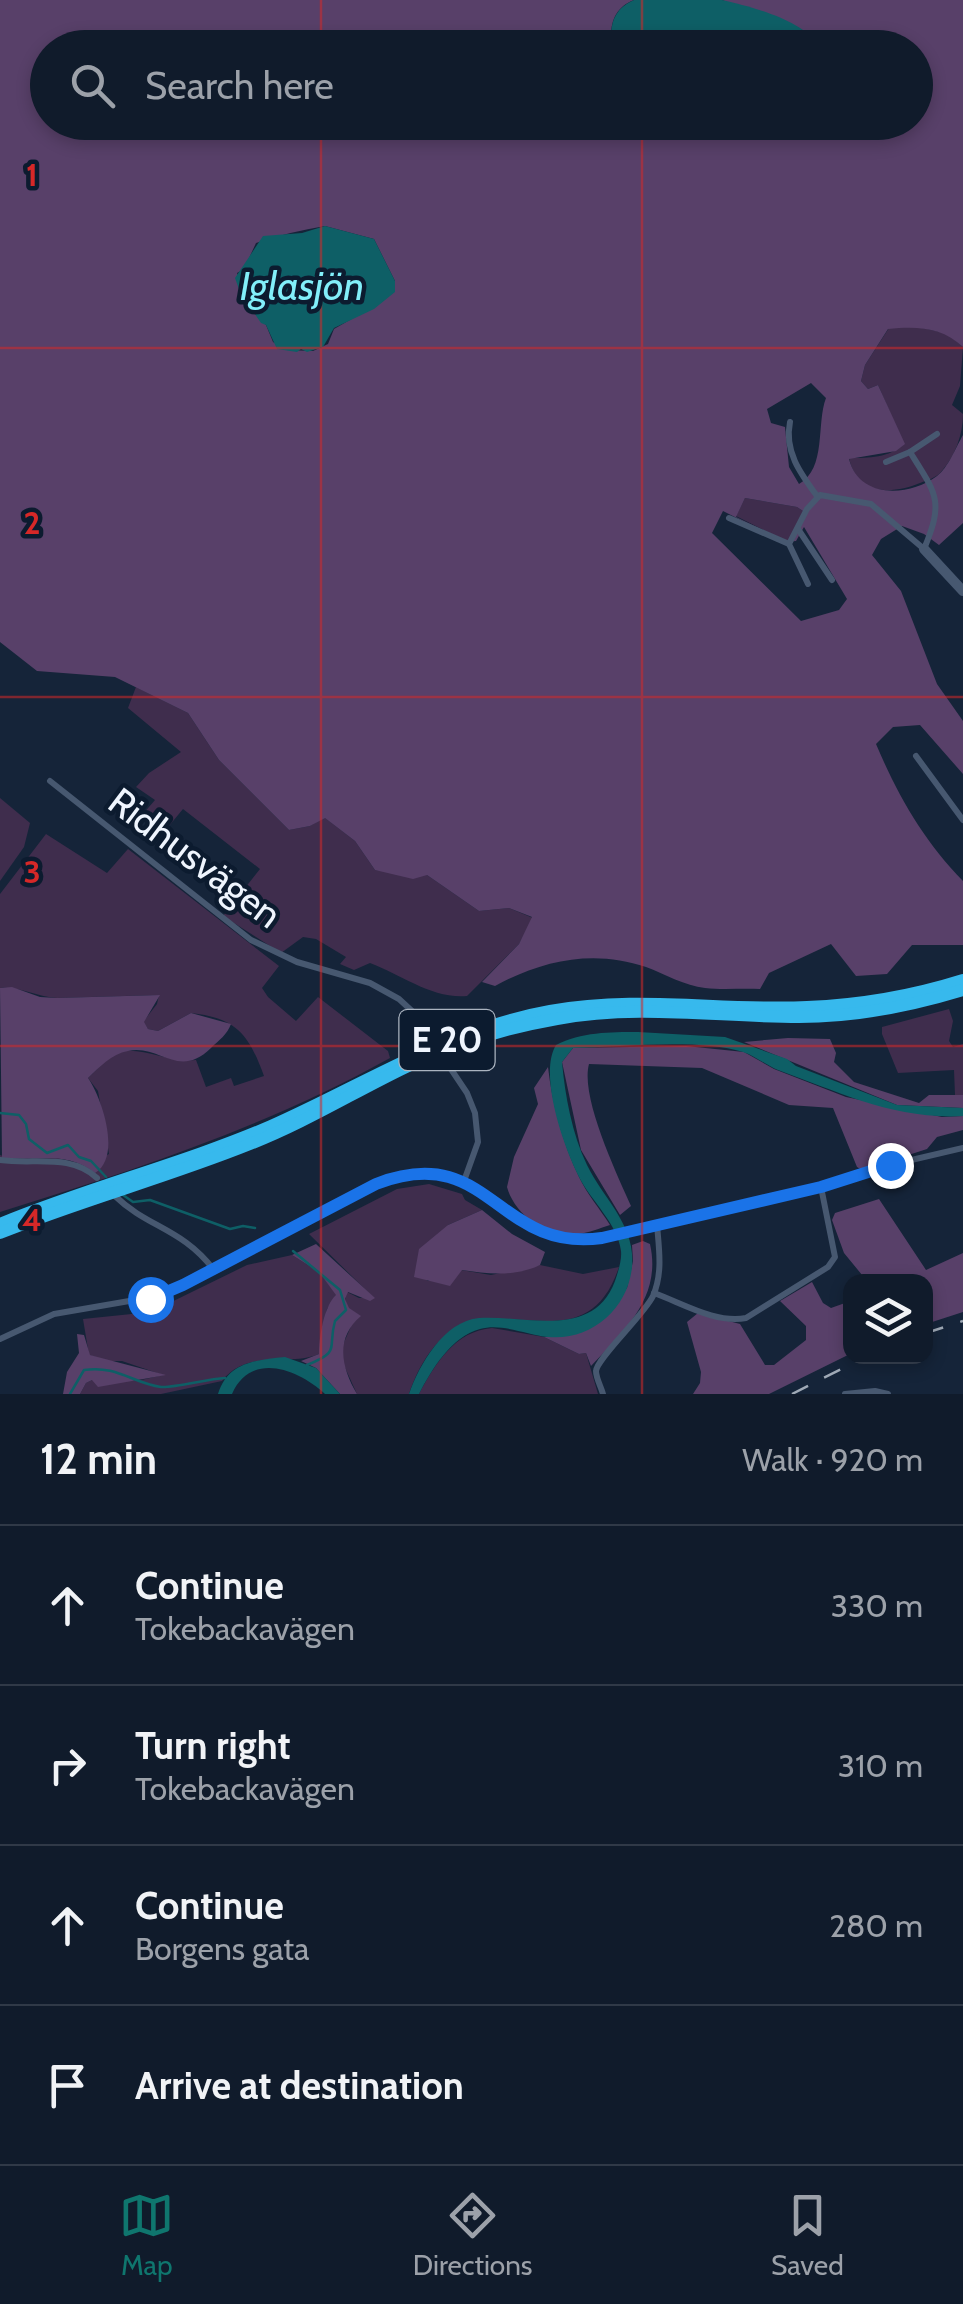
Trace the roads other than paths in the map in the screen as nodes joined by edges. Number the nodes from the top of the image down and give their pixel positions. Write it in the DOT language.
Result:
graph roads {
  1 [pos="790,422"];
  2 [pos="938,434"];
  3 [pos="910,452"];
  4 [pos="886,462"];
  5 [pos="817,496"];
  6 [pos="729,518"];
  7 [pos="798,529"];
  8 [pos="789,544"];
  9 [pos="924,549"];
  10 [pos="832,580"];
  11 [pos="808,584"];
  12 [pos="963,590"];
  13 [pos="916,756"];
  14 [pos="50,781"];
  15 [pos="963,820"];
  16 [pos="963,980"];
  17 [pos="963,990"];
  18 [pos="963,1148"];
  19 [pos="0,1160"];
  20 [pos="97,1178"];
  21 [pos="464,1181"];
  22 [pos="821,1187"];
  23 [pos="115,1196"];
  24 [pos="0,1224"];
  25 [pos="657,1225"];
  26 [pos="0,1234"];
  27 [pos="214,1270"];
  28 [pos="654,1294"];
  29 [pos="0,1339"];
  30 [pos="603,1394"];
  31 [pos="845,1394"];
  32 [pos="888,1394"];
  1 -- 5 [label="street"];
  2 -- 3 [label="street"];
  3 -- 4 [label="street"];
  3 -- 9 [label="street"];
  5 -- 7 [label="street"];
  5 -- 9 [label="street"];
  6 -- 8 [label="street"];
  7 -- 8 [label="street"];
  7 -- 10 [label="street"];
  8 -- 11 [label="street"];
  9 -- 12 [label="street"];
  13 -- 15 [label="street"];
  14 -- 21 [label="street, Ridhusvägen"];
  16 -- 24 [label="highway, E 20"];
  17 -- 26 [label="highway, E 20"];
  18 -- 22 [label="street"];
  19 -- 20 [label="street"];
  21 -- 25 [label="street"];
  21 -- 27 [label="street"];
  22 -- 25 [label="street"];
  22 -- 28 [label="street"];
  23 -- 27 [label="street"];
  25 -- 28 [label="street"];
  27 -- 29 [label="street"];
  28 -- 30 [label="street"];
  31 -- 32 [label="street"];
}
